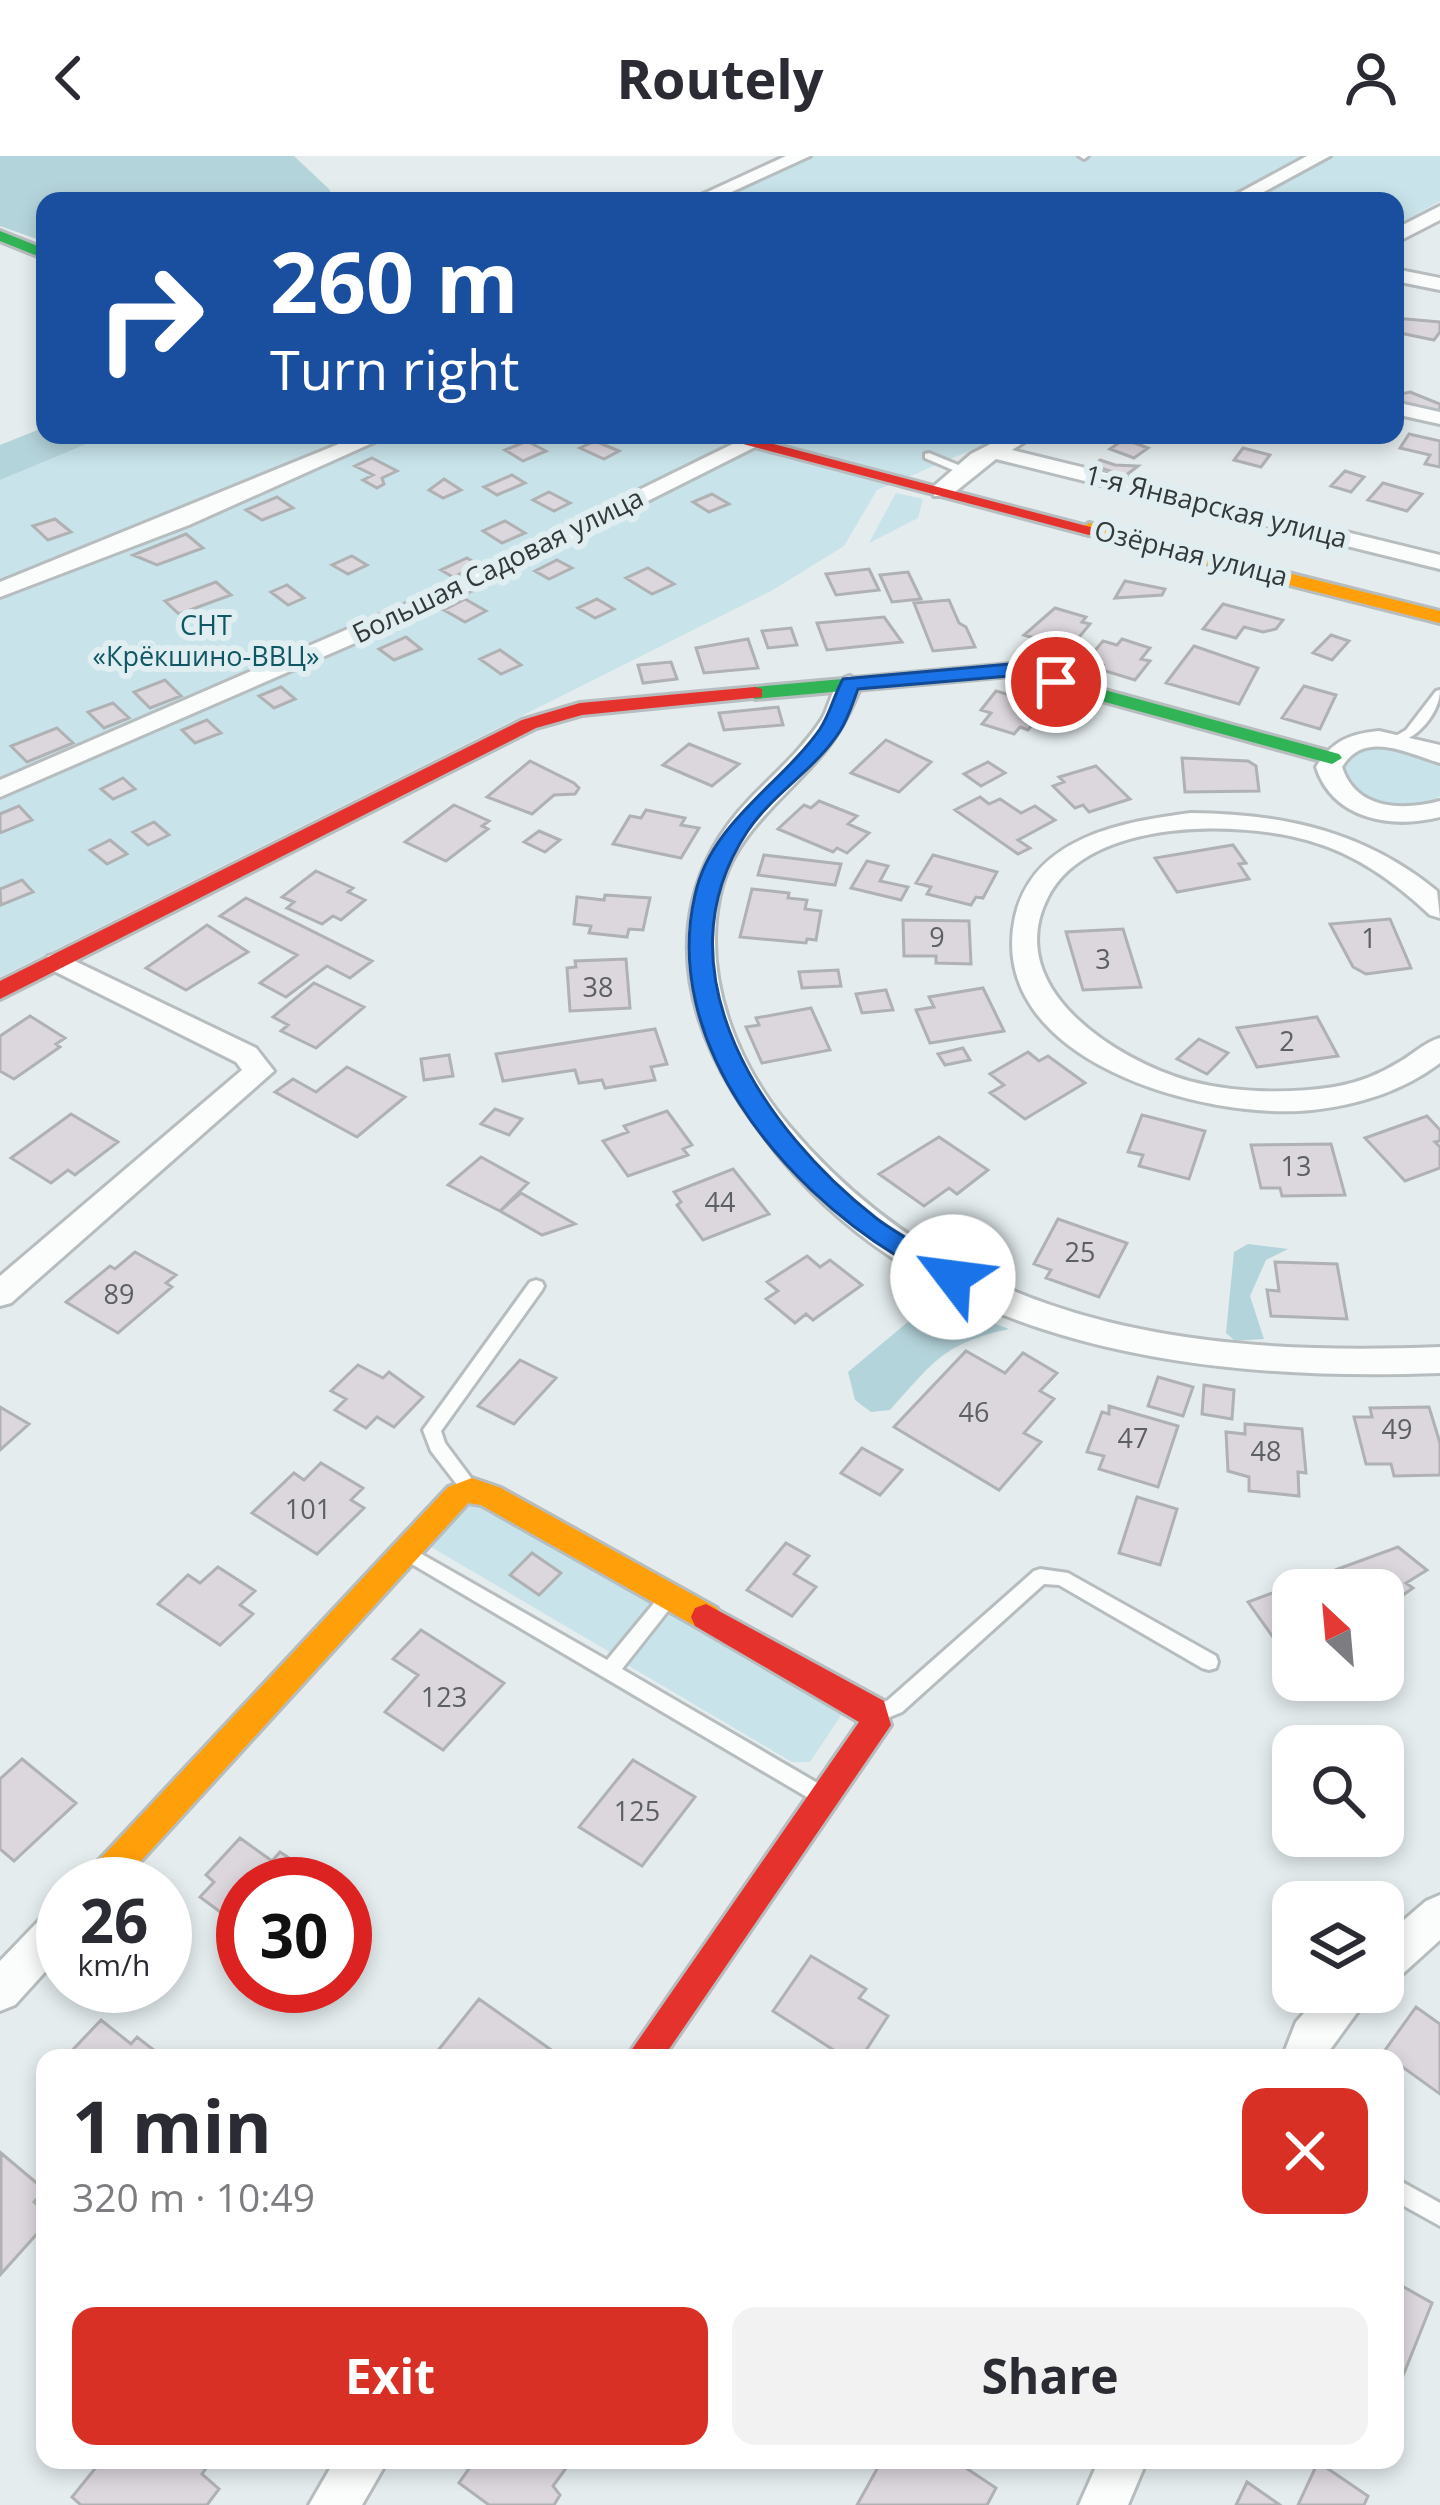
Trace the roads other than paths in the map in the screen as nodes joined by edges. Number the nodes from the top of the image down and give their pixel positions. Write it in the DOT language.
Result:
graph roads {
  1 [pos="801,156"];
  2 [pos="1321,156"];
  3 [pos="718,192"];
  4 [pos="1251,192"];
  5 [pos="1440,212"];
  6 [pos="1404,232"];
  7 [pos="0,236"];
  8 [pos="36,250"];
  9 [pos="1404,276"];
  10 [pos="1440,284"];
  11 [pos="1404,410"];
  12 [pos="1440,418"];
  13 [pos="358,444"];
  14 [pos="738,444"];
  15 [pos="750,444"];
  16 [pos="1007,444"];
  17 [pos="991,452"];
  18 [pos="929,456"];
  19 [pos="964,471"];
  20 [pos="942,491"];
  21 [pos="1440,562"];
  22 [pos="0,590"];
  23 [pos="1440,617"];
  24 [pos="850,683"];
  25 [pos="1440,694"];
  26 [pos="1398,740"];
  27 [pos="1440,755"];
  28 [pos="1332,758"];
  29 [pos="0,789"];
  30 [pos="1343,795"];
  31 [pos="1440,809"];
  32 [pos="1395,815"];
  33 [pos="1305,832"];
  34 [pos="1363,853"];
  35 [pos="1440,909"];
  36 [pos="58,962"];
  37 [pos="0,991"];
  38 [pos="1440,1048"];
  39 [pos="536,1286"];
  40 [pos="0,1294"];
  41 [pos="1440,1360"];
  42 [pos="472,1490"];
  43 [pos="405,1552"];
  44 [pos="670,1595"];
  45 [pos="1209,1662"];
  46 [pos="610,1671"];
  47 [pos="873,1716"];
  48 [pos="824,1797"];
  49 [pos="124,1857"];
  50 [pos="1440,1914"];
  51 [pos="1404,1946"];
  52 [pos="36,1952"];
  53 [pos="0,1991"];
  54 [pos="1332,2013"];
  55 [pos="649,2049"];
  56 [pos="1306,2049"];
  57 [pos="1404,2194"];
  58 [pos="1440,2215"];
  59 [pos="358,2469"];
  60 [pos="1120,2469"];
  61 [pos="333,2505"];
  62 [pos="1103,2505"];
  1 -- 3 [label="street"];
  2 -- 4 [label="street"];
  5 -- 6 [label="street"];
  7 -- 8 [label="street"];
  9 -- 10 [label="street"];
  11 -- 12 [label="street"];
  13 -- 22 [label="street"];
  14 -- 29 [label="street, Большая Садовая улица"];
  15 -- 20 [label="street, Озёрная улица"];
  16 -- 17 [label="street"];
  17 -- 19 [label="street"];
  17 -- 21 [label="street, 1-я Январская улица"];
  18 -- 19 [label="lane"];
  19 -- 20 [label="street"];
  20 -- 23 [label="street, Озёрная улица"];
  24 -- 28 [label="street"];
  24 -- 36 [label="street"];
  24 -- 41 [label="street"];
  25 -- 26 [label="lane"];
  26 -- 27 [label="street"];
  26 -- 28 [label="street"];
  28 -- 30 [label="street"];
  30 -- 32 [label="street"];
  30 -- 33 [label="street"];
  31 -- 32 [label="street"];
  32 -- 34 [label="street"];
  33 -- 34 [label="street"];
  33 -- 38 [label="street"];
  34 -- 35 [label="street"];
  36 -- 37 [label="street"];
  36 -- 40 [label="street"];
  39 -- 42 [label="lane"];
  42 -- 43 [label="street"];
  42 -- 44 [label="street"];
  43 -- 46 [label="lane"];
  43 -- 49 [label="street"];
  44 -- 46 [label="lane"];
  44 -- 47 [label="street"];
  45 -- 47 [label="lane"];
  46 -- 48 [label="lane"];
  47 -- 48 [label="street"];
  48 -- 55 [label="street"];
  50 -- 51 [label="street"];
  52 -- 53 [label="street"];
  54 -- 56 [label="street"];
  57 -- 58 [label="lane"];
  59 -- 61 [label="street"];
  60 -- 62 [label="street"];
}
